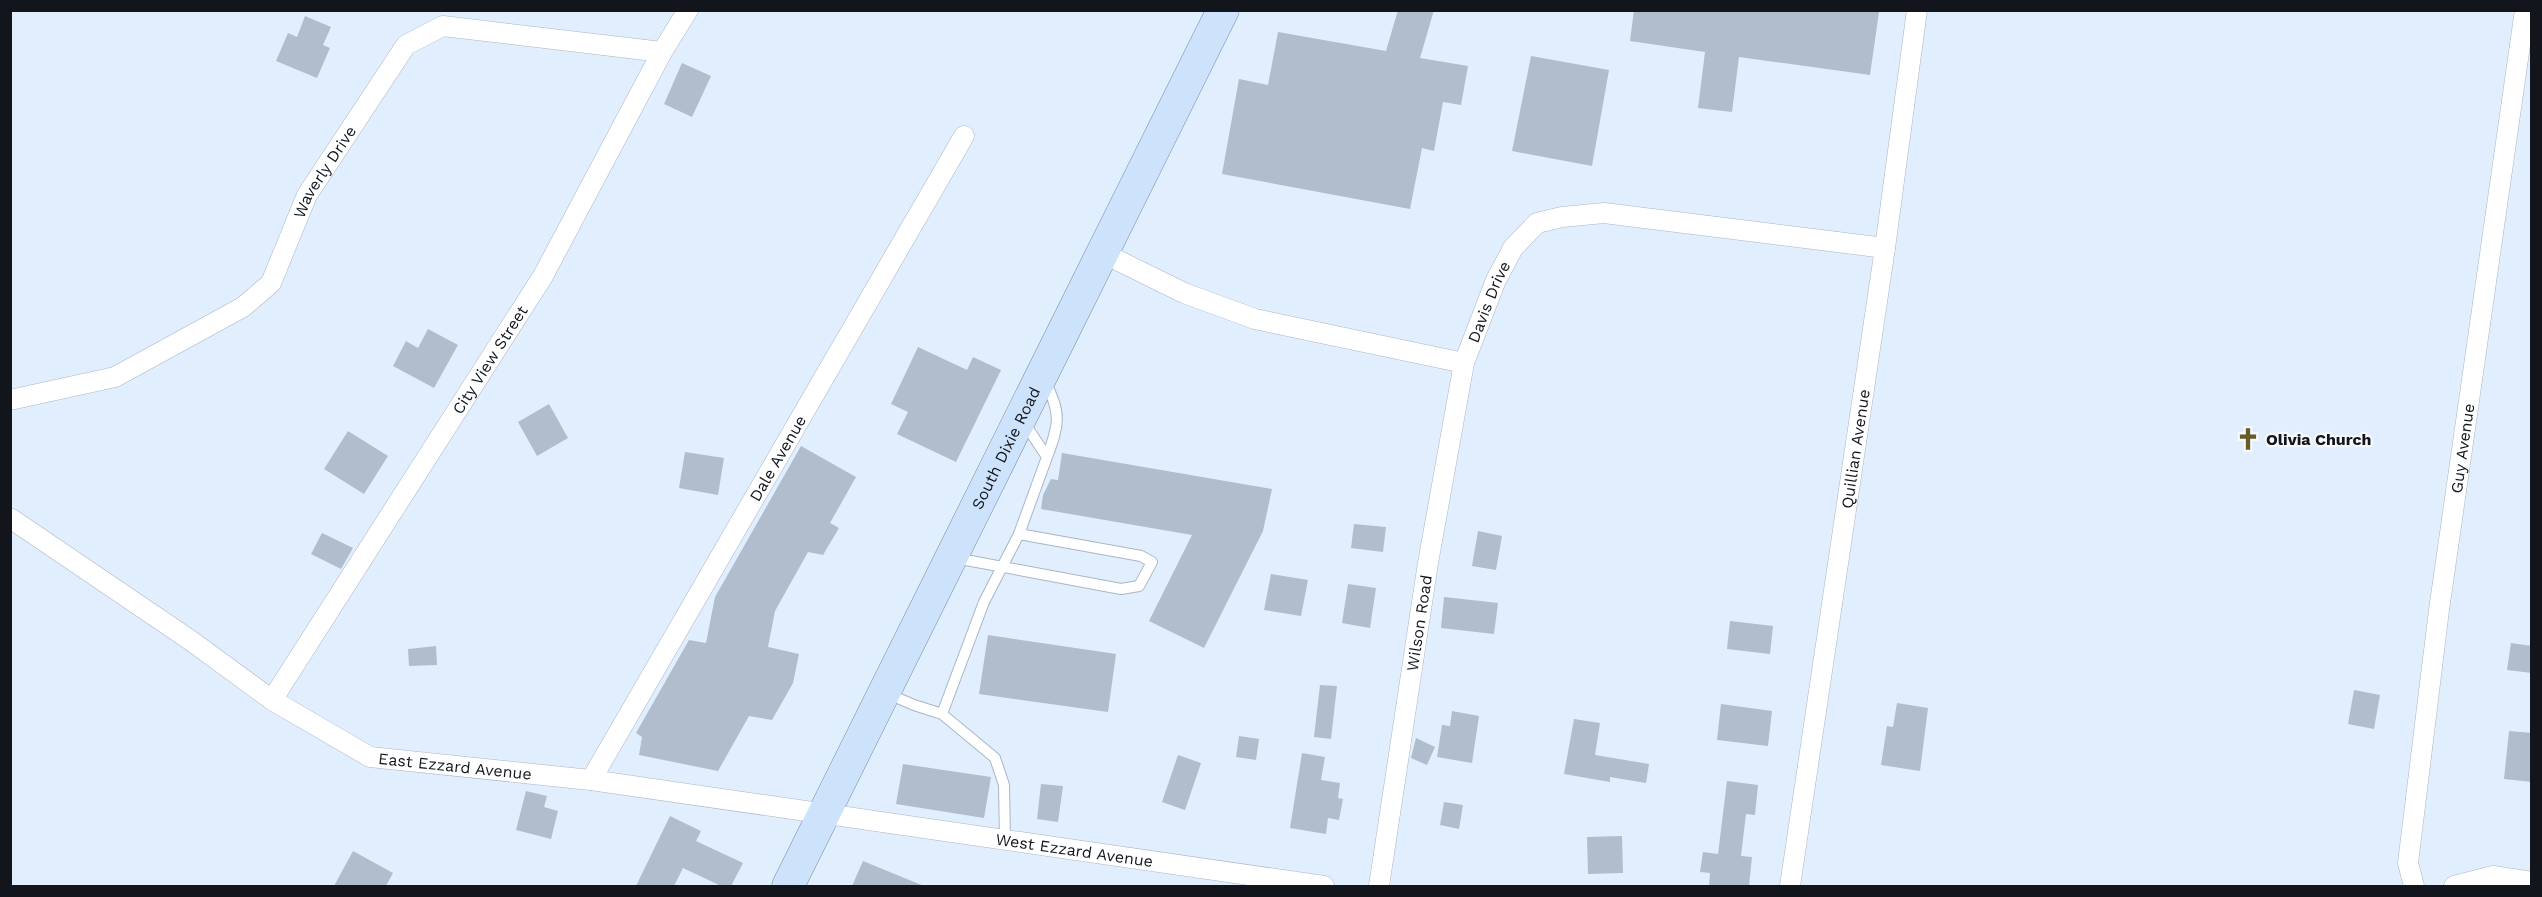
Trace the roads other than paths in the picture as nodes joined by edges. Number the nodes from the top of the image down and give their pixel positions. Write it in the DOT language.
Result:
graph roads {
  1 [pos="688,10"];
  2 [pos="1223,10"];
  3 [pos="1917,10"];
  4 [pos="2525,10"];
  5 [pos="662,52"];
  6 [pos="964,136"];
  7 [pos="1885,248"];
  8 [pos="1103,253"];
  9 [pos="1464,363"];
  10 [pos="1042,376"];
  11 [pos="10,400"];
  12 [pos="1021,418"];
  13 [pos="1047,457"];
  14 [pos="10,518"];
  15 [pos="1018,534"];
  16 [pos="951,558"];
  17 [pos="1002,567"];
  18 [pos="884,692"];
  19 [pos="272,700"];
  20 [pos="942,714"];
  21 [pos="591,780"];
  22 [pos="824,813"];
  23 [pos="1005,840"];
  24 [pos="2532,882"];
  25 [pos="788,886"];
  26 [pos="1324,886"];
  27 [pos="1378,886"];
  28 [pos="1790,886"];
  29 [pos="2414,886"];
  30 [pos="2454,886"];
  1 -- 5 [label="street, City View Street"];
  2 -- 8 [label="main road, South Dixie Road"];
  3 -- 7 [label="street, Quillian Avenue"];
  4 -- 29 [label="street, Guy Avenue"];
  5 -- 11 [label="street, Waverly Drive"];
  5 -- 19 [label="street, City View Street"];
  6 -- 21 [label="street, Dale Avenue"];
  7 -- 9 [label="street, Davis Drive"];
  7 -- 28 [label="street, Quillian Avenue"];
  8 -- 9 [label="street, Davis Drive"];
  8 -- 10 [label="main road, South Dixie Road"];
  9 -- 27 [label="street, Wilson Road"];
  10 -- 12 [label="main road, South Dixie Road"];
  10 -- 13 [label="lane"];
  12 -- 13 [label="lane"];
  12 -- 16 [label="main road, South Dixie Road"];
  13 -- 15 [label="lane"];
  14 -- 19 [label="street, East Ezzard Avenue"];
  15 -- 17 [label="lane"];
  15 -- 17 [label="lane"];
  16 -- 17 [label="lane"];
  16 -- 18 [label="main road, South Dixie Road"];
  17 -- 20 [label="lane"];
  18 -- 20 [label="lane"];
  18 -- 22 [label="main road, South Dixie Road"];
  19 -- 21 [label="street, East Ezzard Avenue"];
  20 -- 23 [label="lane"];
  21 -- 22 [label="street, East Ezzard Avenue"];
  22 -- 23 [label="street, West Ezzard Avenue"];
  22 -- 25 [label="main road, South Dixie Road"];
  23 -- 26 [label="street, West Ezzard Avenue"];
  24 -- 30 [label="street"];
}
